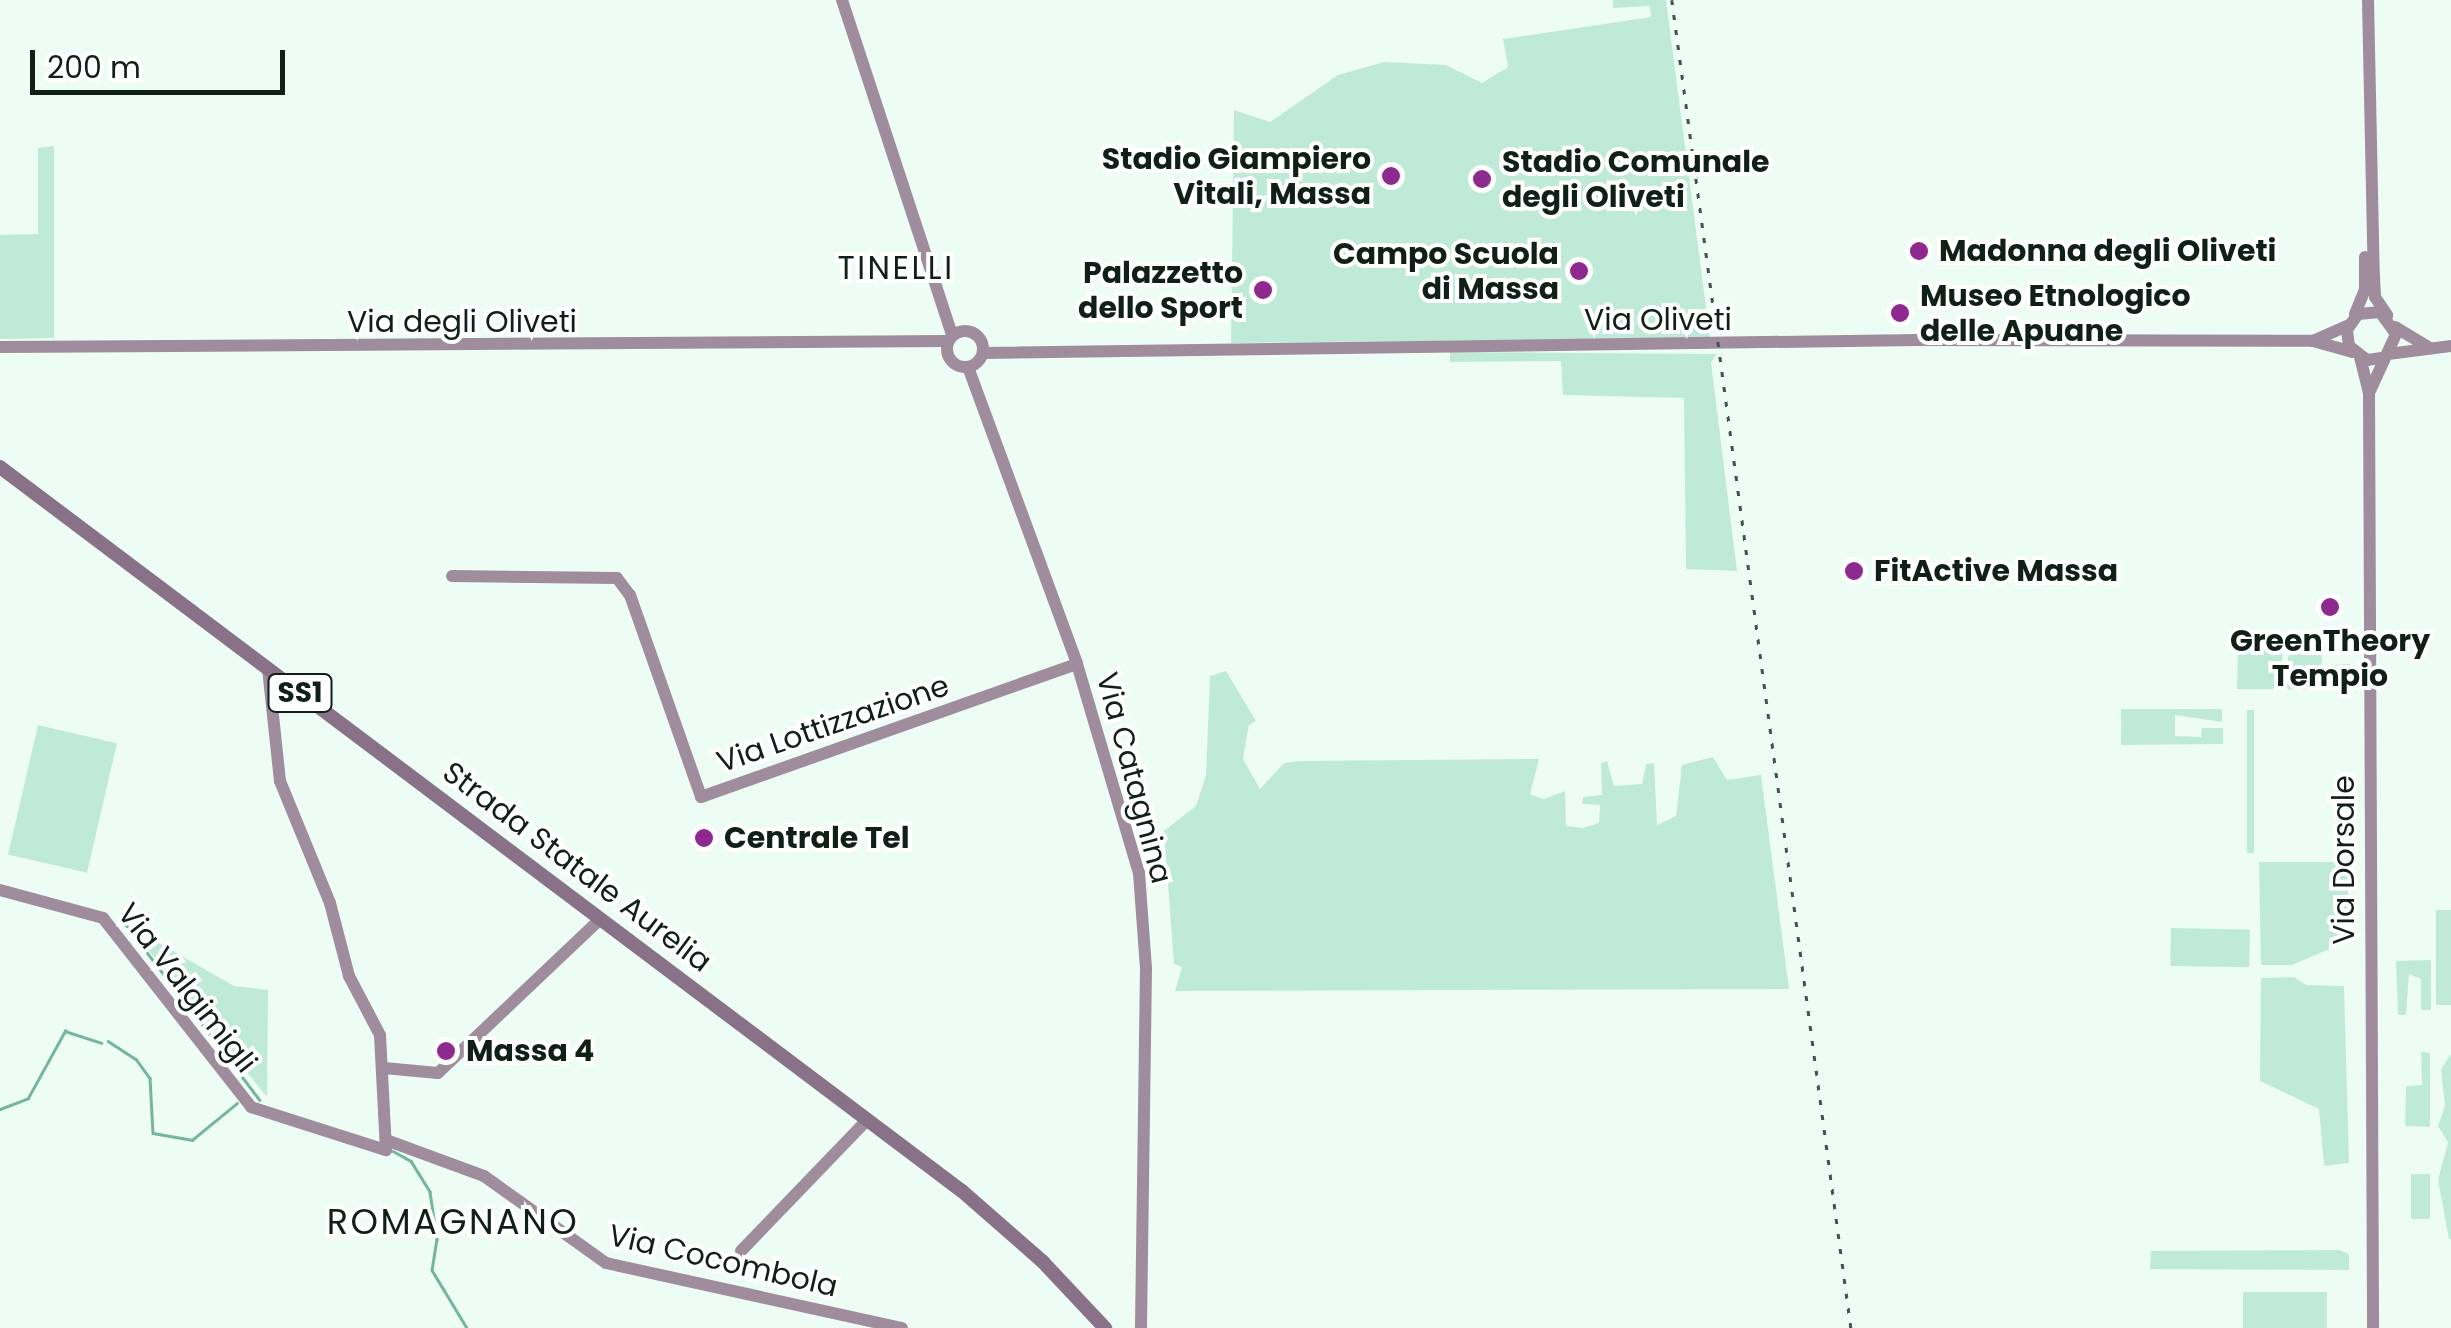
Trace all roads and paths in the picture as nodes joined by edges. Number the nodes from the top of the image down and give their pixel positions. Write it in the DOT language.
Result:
graph roads {
  1 [pos="842,0"];
  2 [pos="2368,0"];
  3 [pos="2369,190"];
  4 [pos="2391,321"];
  5 [pos="2350,322"];
  6 [pos="953,340"];
  7 [pos="2313,341"];
  8 [pos="2428,346"];
  9 [pos="2451,346"];
  10 [pos="0,347"];
  11 [pos="2357,355"];
  12 [pos="978,356"];
  13 [pos="2385,356"];
  14 [pos="2369,393"];
  15 [pos="0,467"];
  16 [pos="452,576"];
  17 [pos="1078,664"];
  18 [pos="268,668"];
  19 [pos="0,890"];
  20 [pos="600,919"];
  21 [pos="384,1068"];
  22 [pos="867,1120"];
  23 [pos="386,1145"];
  24 [pos="741,1251"];
  25 [pos="1140,1326"];
  26 [pos="902,1328"];
  27 [pos="1104,1328"];
  28 [pos="2374,1328"];
  1 -- 6 [label="main road"];
  2 -- 3 [label="main road"];
  3 -- 4 [label="main road"];
  3 -- 5 [label="main road"];
  4 -- 5 [label="main road, Via Oliveti"];
  4 -- 8 [label="main road"];
  4 -- 13 [label="main road, Via Dorsale"];
  5 -- 7 [label="main road, Via Oliveti"];
  5 -- 11 [label="main road, Via Dorsale"];
  6 -- 10 [label="main road, Via degli Oliveti"];
  6 -- 12 [label="main road"];
  6 -- 12 [label="main road"];
  7 -- 11 [label="main road, Via Oliveti"];
  7 -- 12 [label="main road, Via Oliveti"];
  8 -- 9 [label="main road"];
  8 -- 13 [label="main road"];
  11 -- 13 [label="main road, Via Oliveti"];
  11 -- 14 [label="main road, Via Dorsale"];
  12 -- 17 [label="main road, Via Catagnina"];
  13 -- 14 [label="main road, Via Dorsale"];
  14 -- 28 [label="main road, Via Dorsale"];
  15 -- 18 [label="main road, Strada Statale Aurelia / SS1"];
  16 -- 17 [label="main road, Via Lottizzazione"];
  17 -- 25 [label="main road, Via Catagnina"];
  18 -- 20 [label="main road, Strada Statale Aurelia / SS1"];
  18 -- 21 [label="main road"];
  19 -- 23 [label="main road, Via Valgimigli"];
  20 -- 21 [label="main road"];
  20 -- 22 [label="main road, Strada Statale Aurelia / SS1"];
  21 -- 23 [label="main road"];
  22 -- 24 [label="main road"];
  22 -- 27 [label="main road, Strada Statale Aurelia / SS1"];
  23 -- 26 [label="main road, Via Cocombola"];
}
